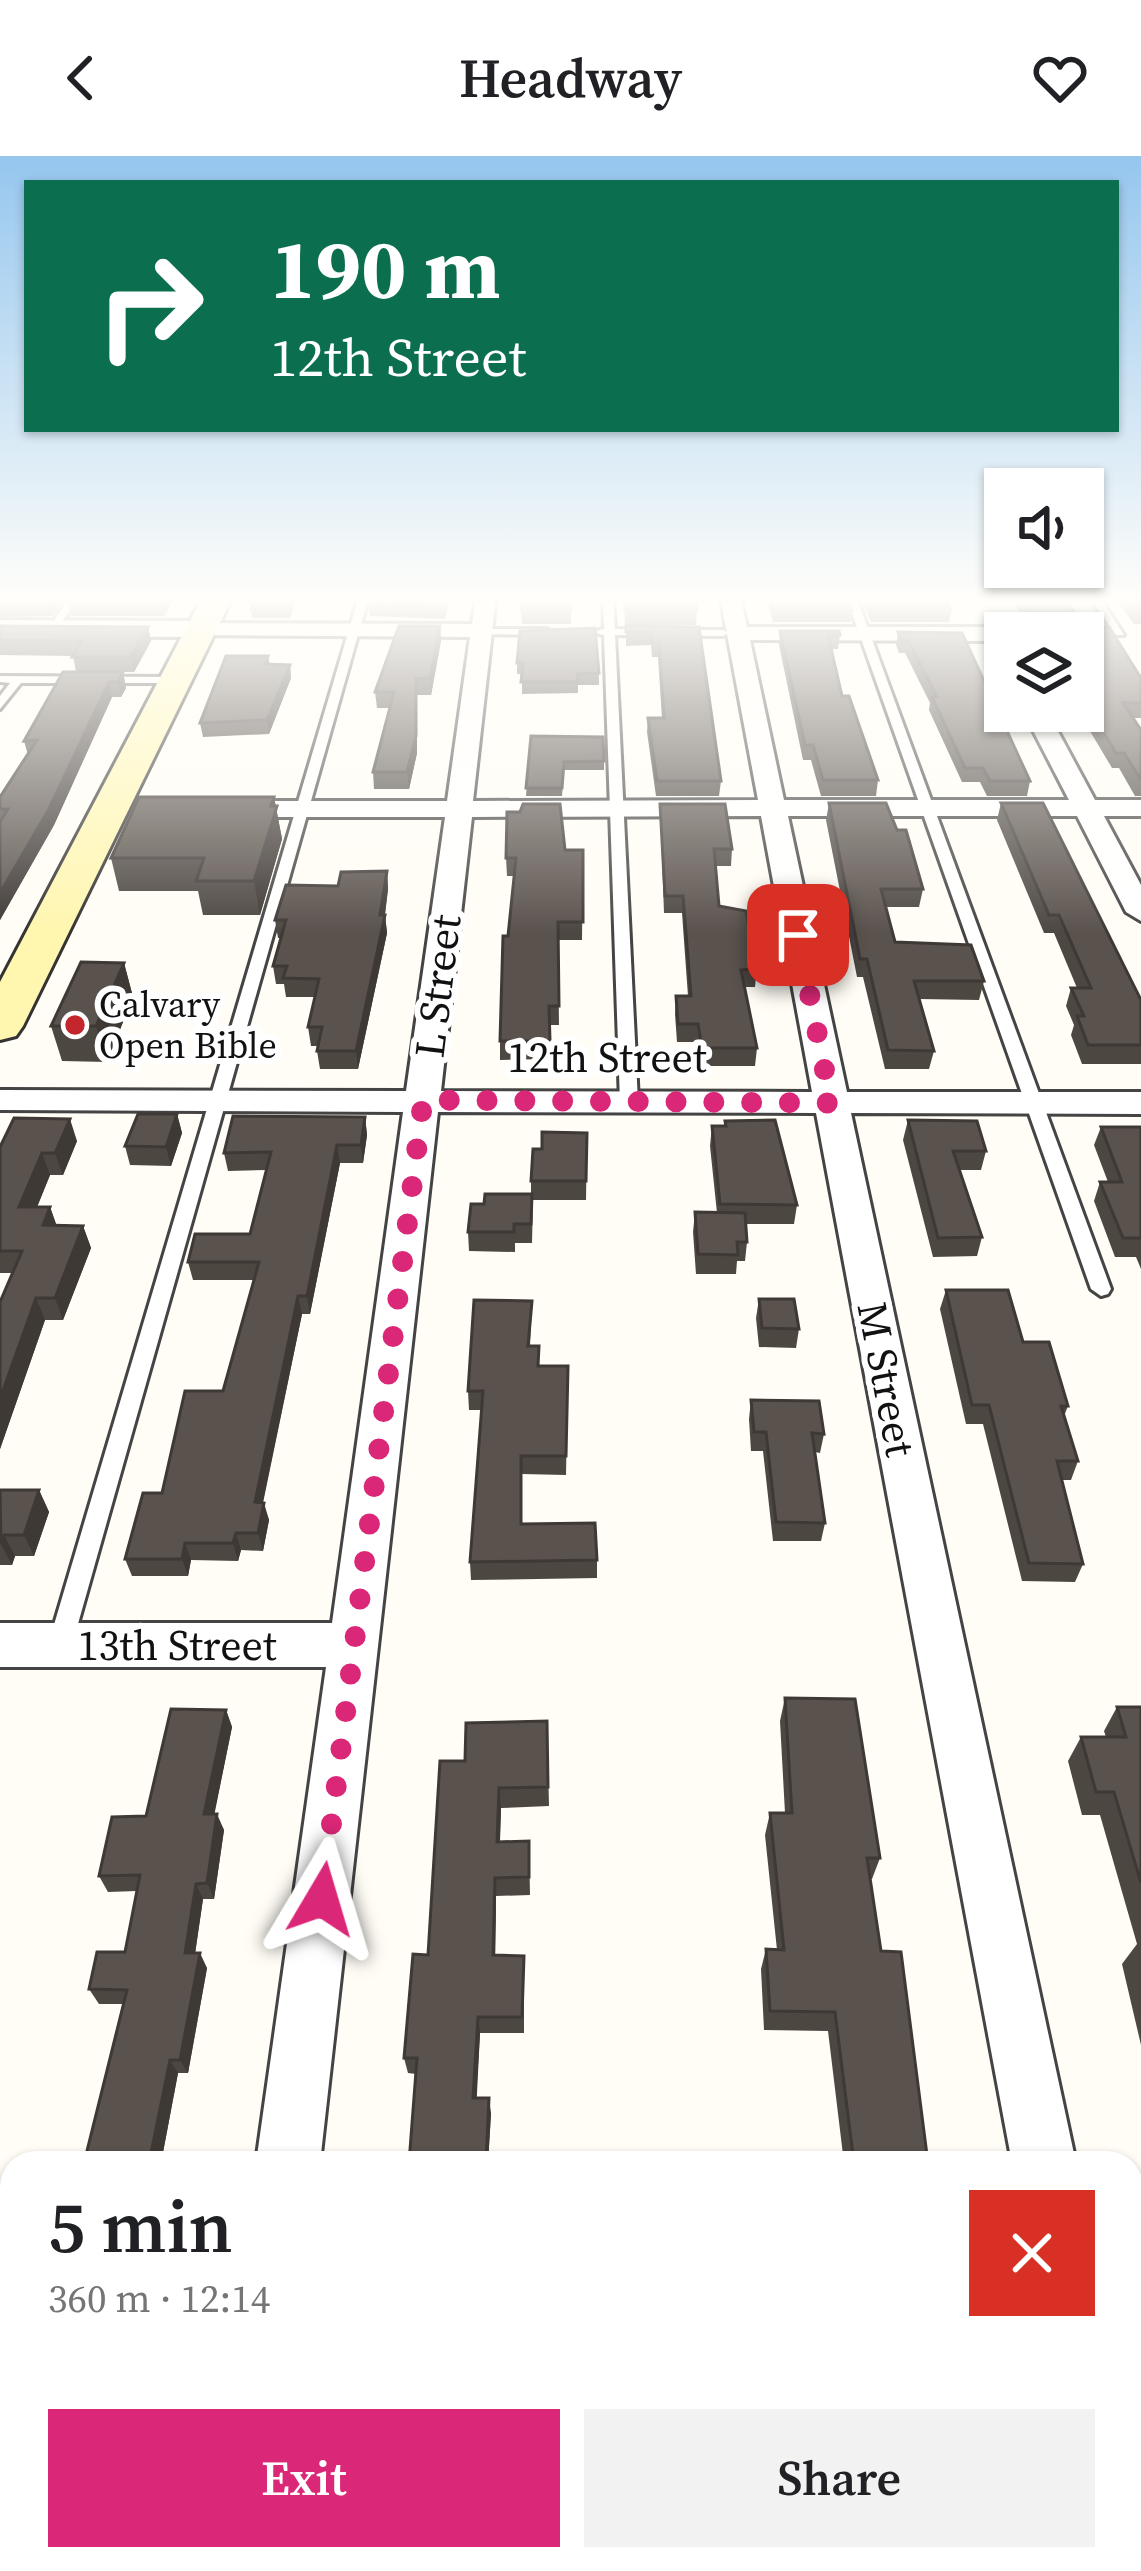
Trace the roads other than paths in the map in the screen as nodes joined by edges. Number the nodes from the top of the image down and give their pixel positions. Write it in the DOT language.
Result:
graph roads {
  1 [pos="164,709"];
  2 [pos="331,709"];
  3 [pos="472,709"];
  4 [pos="613,709"];
  5 [pos="750,709"];
  6 [pos="892,709"];
  7 [pos="1046,732"];
  8 [pos="459,808"];
  9 [pos="928,808"];
  10 [pos="1086,808"];
  11 [pos="1141,808"];
  12 [pos="189,809"];
  13 [pos="302,809"];
  14 [pos="617,809"];
  15 [pos="773,809"];
  16 [pos="1141,912"];
  17 [pos="0,1026"];
  18 [pos="0,1100"];
  19 [pos="218,1100"];
  20 [pos="423,1100"];
  21 [pos="629,1102"];
  22 [pos="831,1103"];
  23 [pos="1034,1103"];
  24 [pos="1141,1103"];
  25 [pos="1101,1288"];
  26 [pos="0,1645"];
  27 [pos="354,1645"];
  28 [pos="60,1646"];
  29 [pos="290,2151"];
  30 [pos="1042,2151"];
  1 -- 17 [label="main road"];
  2 -- 13 [label="lane"];
  3 -- 8 [label="street, L Street"];
  4 -- 14 [label="lane"];
  5 -- 15 [label="street, M Street"];
  6 -- 9 [label="lane"];
  7 -- 10 [label="street"];
  8 -- 13 [label="street"];
  8 -- 14 [label="street"];
  8 -- 20 [label="street, L Street"];
  9 -- 10 [label="street"];
  9 -- 15 [label="street"];
  9 -- 23 [label="lane"];
  10 -- 11 [label="street"];
  10 -- 16 [label="street"];
  12 -- 13 [label="street"];
  13 -- 19 [label="lane"];
  14 -- 15 [label="street"];
  14 -- 21 [label="lane"];
  15 -- 22 [label="street, M Street"];
  18 -- 19 [label="street, 12th Street"];
  19 -- 20 [label="street, 12th Street"];
  19 -- 28 [label="lane"];
  20 -- 21 [label="street, 12th Street"];
  20 -- 27 [label="street, L Street"];
  21 -- 22 [label="street, 12th Street"];
  22 -- 23 [label="street, 12th Street"];
  22 -- 30 [label="street, M Street"];
  23 -- 24 [label="street, 12th Street"];
  23 -- 25 [label="lane"];
  26 -- 28 [label="street, 13th Street"];
  27 -- 28 [label="street, 13th Street"];
  27 -- 29 [label="street, L Street"];
}
